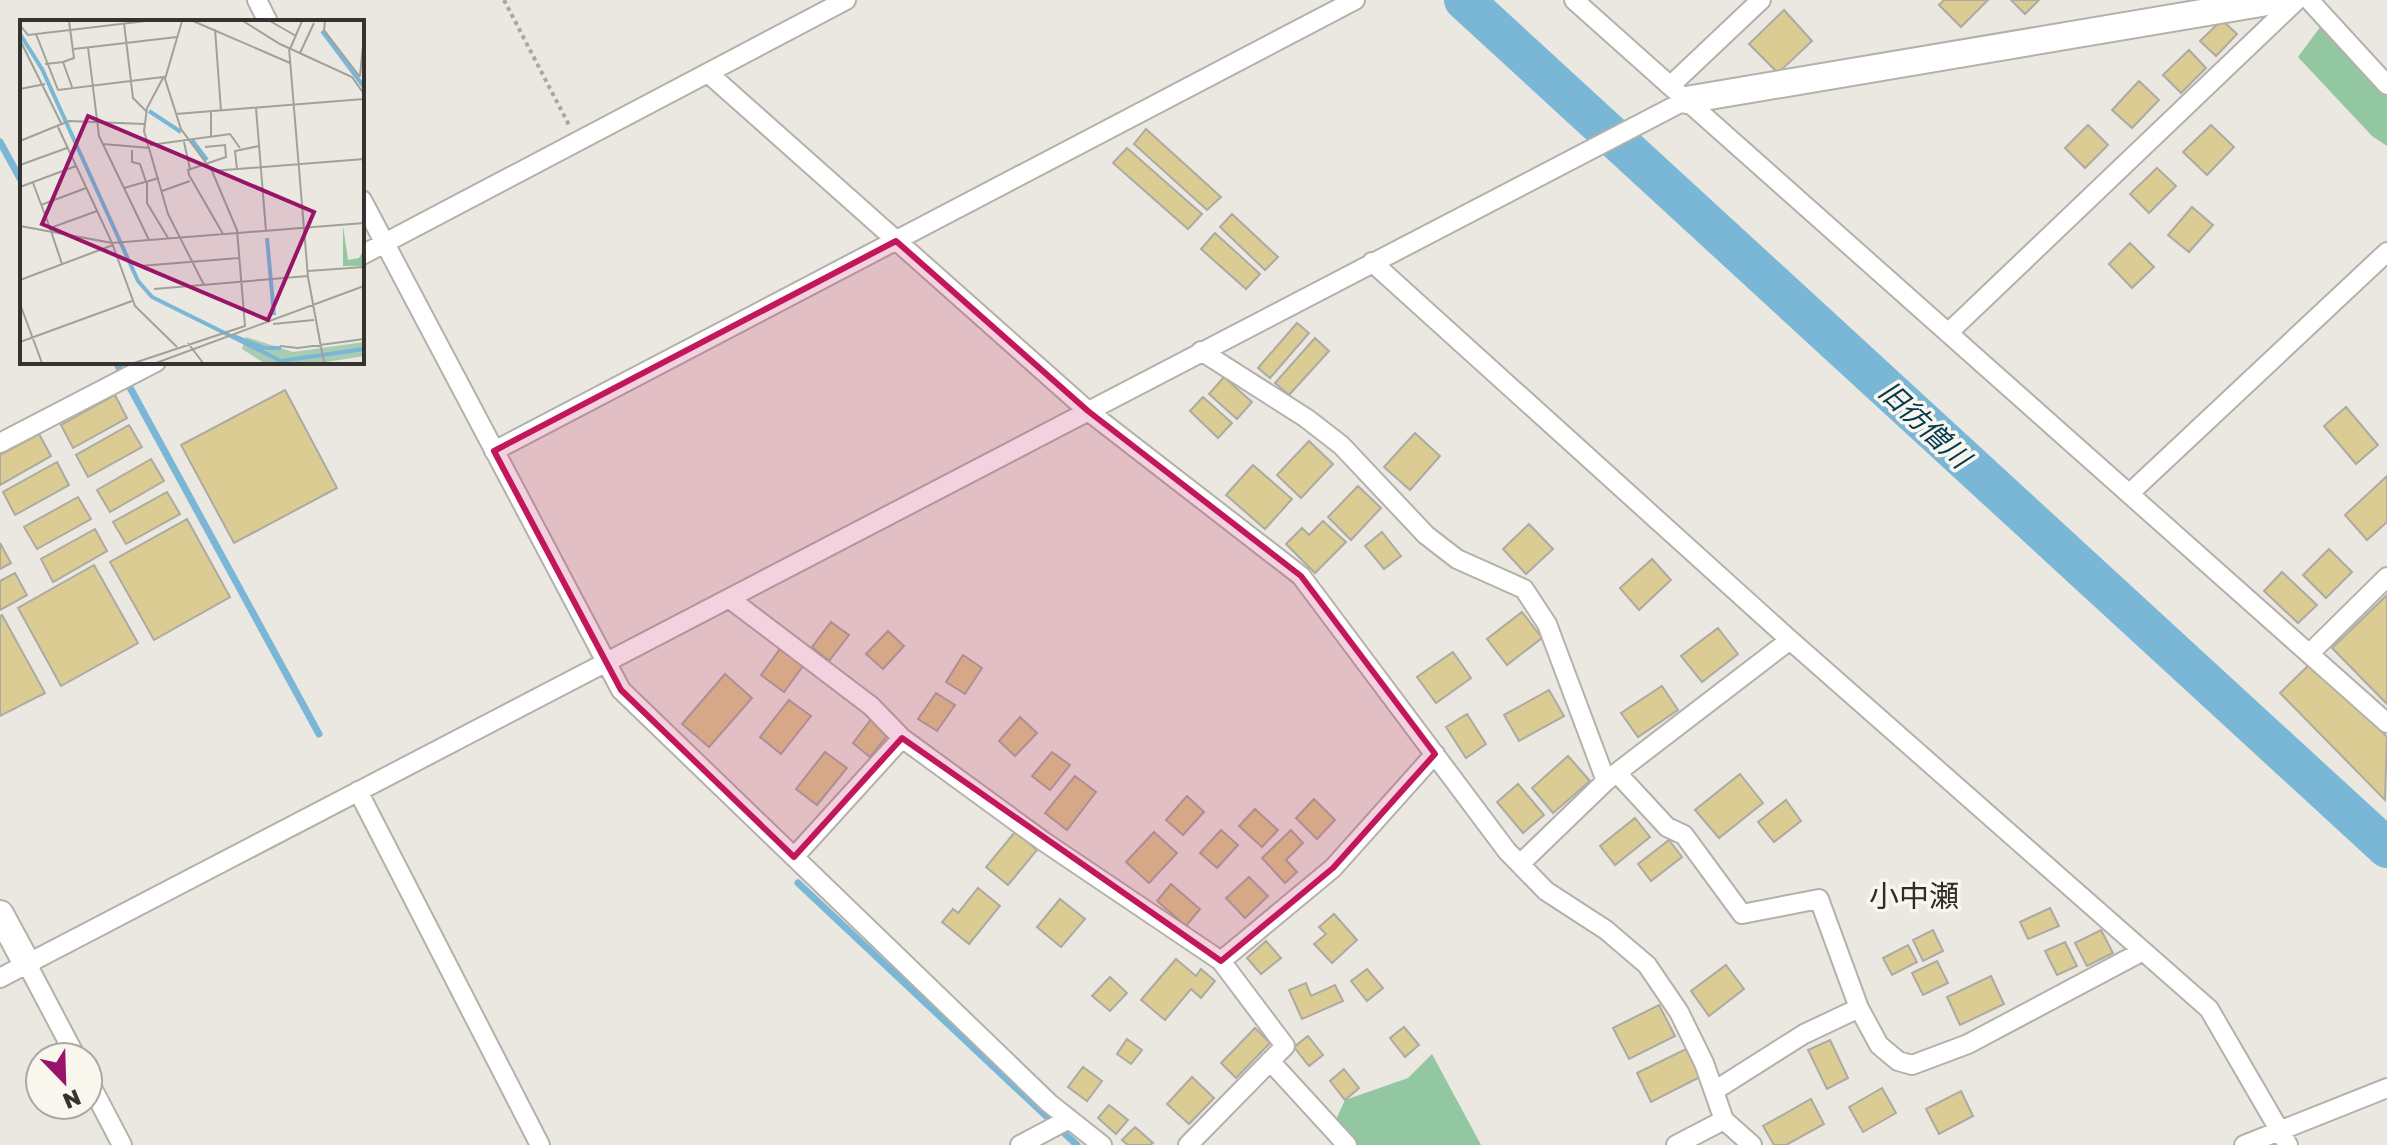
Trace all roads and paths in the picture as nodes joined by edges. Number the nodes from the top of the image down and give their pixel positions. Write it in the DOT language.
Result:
graph roads {
  1 [pos="257,0"];
  2 [pos="504,0"];
  3 [pos="846,0"];
  4 [pos="1355,0"];
  5 [pos="1574,0"];
  6 [pos="1761,0"];
  7 [pos="2279,0"];
  8 [pos="2297,0"];
  9 [pos="2309,0"];
  10 [pos="267,20"];
  11 [pos="708,73"];
  12 [pos="2387,85"];
  13 [pos="1678,93"];
  14 [pos="577,142"];
  15 [pos="364,204"];
  16 [pos="896,241"];
  17 [pos="385,243"];
  18 [pos="2387,252"];
  19 [pos="364,254"];
  20 [pos="1372,262"];
  21 [pos="1948,333"];
  22 [pos="1201,351"];
  23 [pos="152,364"];
  24 [pos="1088,411"];
  25 [pos="0,443"];
  26 [pos="494,451"];
  27 [pos="2131,492"];
  28 [pos="2387,577"];
  29 [pos="730,599"];
  30 [pos="1790,640"];
  31 [pos="2311,652"];
  32 [pos="607,664"];
  33 [pos="2387,723"];
  34 [pos="902,738"];
  35 [pos="1435,754"];
  36 [pos="1611,777"];
  37 [pos="358,791"];
  38 [pos="794,857"];
  39 [pos="1520,864"];
  40 [pos="0,914"];
  41 [pos="2143,951"];
  42 [pos="1221,961"];
  43 [pos="27,964"];
  44 [pos="0,978"];
  45 [pos="1859,1008"];
  46 [pos="68,1041"];
  47 [pos="1270,1061"];
  48 [pos="2387,1088"];
  49 [pos="1714,1091"];
  50 [pos="104,1111"];
  51 [pos="1069,1119"];
  52 [pos="1724,1120"];
  53 [pos="2284,1138"];
  54 [pos="122,1145"];
  55 [pos="540,1145"];
  56 [pos="1020,1145"];
  57 [pos="1102,1145"];
  58 [pos="1188,1145"];
  59 [pos="1347,1145"];
  60 [pos="1676,1145"];
  61 [pos="1752,1145"];
  62 [pos="2244,1145"];
  1 -- 10 [label="street"];
  2 -- 14 [label="path"];
  3 -- 11 [label="street"];
  4 -- 16 [label="street"];
  5 -- 13 [label="street"];
  6 -- 13 [label="street"];
  7 -- 13 [label="street"];
  8 -- 21 [label="street"];
  9 -- 12 [label="street"];
  11 -- 14 [label="street"];
  11 -- 16 [label="street"];
  13 -- 20 [label="street"];
  13 -- 21 [label="street"];
  14 -- 17 [label="street"];
  15 -- 17 [label="street"];
  16 -- 24 [label="street"];
  16 -- 26 [label="street"];
  17 -- 19 [label="street"];
  17 -- 26 [label="street"];
  18 -- 27 [label="street"];
  20 -- 22 [label="street"];
  20 -- 30 [label="street"];
  21 -- 27 [label="street"];
  22 -- 24 [label="street"];
  22 -- 36 [label="street"];
  23 -- 25 [label="street"];
  24 -- 29 [label="street"];
  24 -- 35 [label="street"];
  26 -- 32 [label="street"];
  27 -- 31 [label="street"];
  28 -- 31 [label="street"];
  29 -- 32 [label="street"];
  29 -- 34 [label="street"];
  30 -- 36 [label="street"];
  30 -- 41 [label="street"];
  31 -- 33 [label="street"];
  32 -- 37 [label="street"];
  32 -- 38 [label="street"];
  34 -- 38 [label="street"];
  34 -- 42 [label="street"];
  35 -- 39 [label="street"];
  35 -- 42 [label="street"];
  36 -- 39 [label="street"];
  36 -- 45 [label="street"];
  37 -- 43 [label="street"];
  37 -- 55 [label="street"];
  38 -- 51 [label="street"];
  39 -- 49 [label="street"];
  40 -- 43 [label="street"];
  41 -- 45 [label="street"];
  41 -- 53 [label="street"];
  42 -- 47 [label="street"];
  43 -- 44 [label="street"];
  43 -- 46 [label="street"];
  45 -- 49 [label="street"];
  47 -- 58 [label="street"];
  47 -- 59 [label="street"];
  48 -- 53 [label="street"];
  49 -- 52 [label="street"];
  50 -- 54 [label="street"];
  51 -- 56 [label="street"];
  51 -- 57 [label="street"];
  52 -- 60 [label="street"];
  52 -- 61 [label="street"];
  53 -- 62 [label="street"];
}
